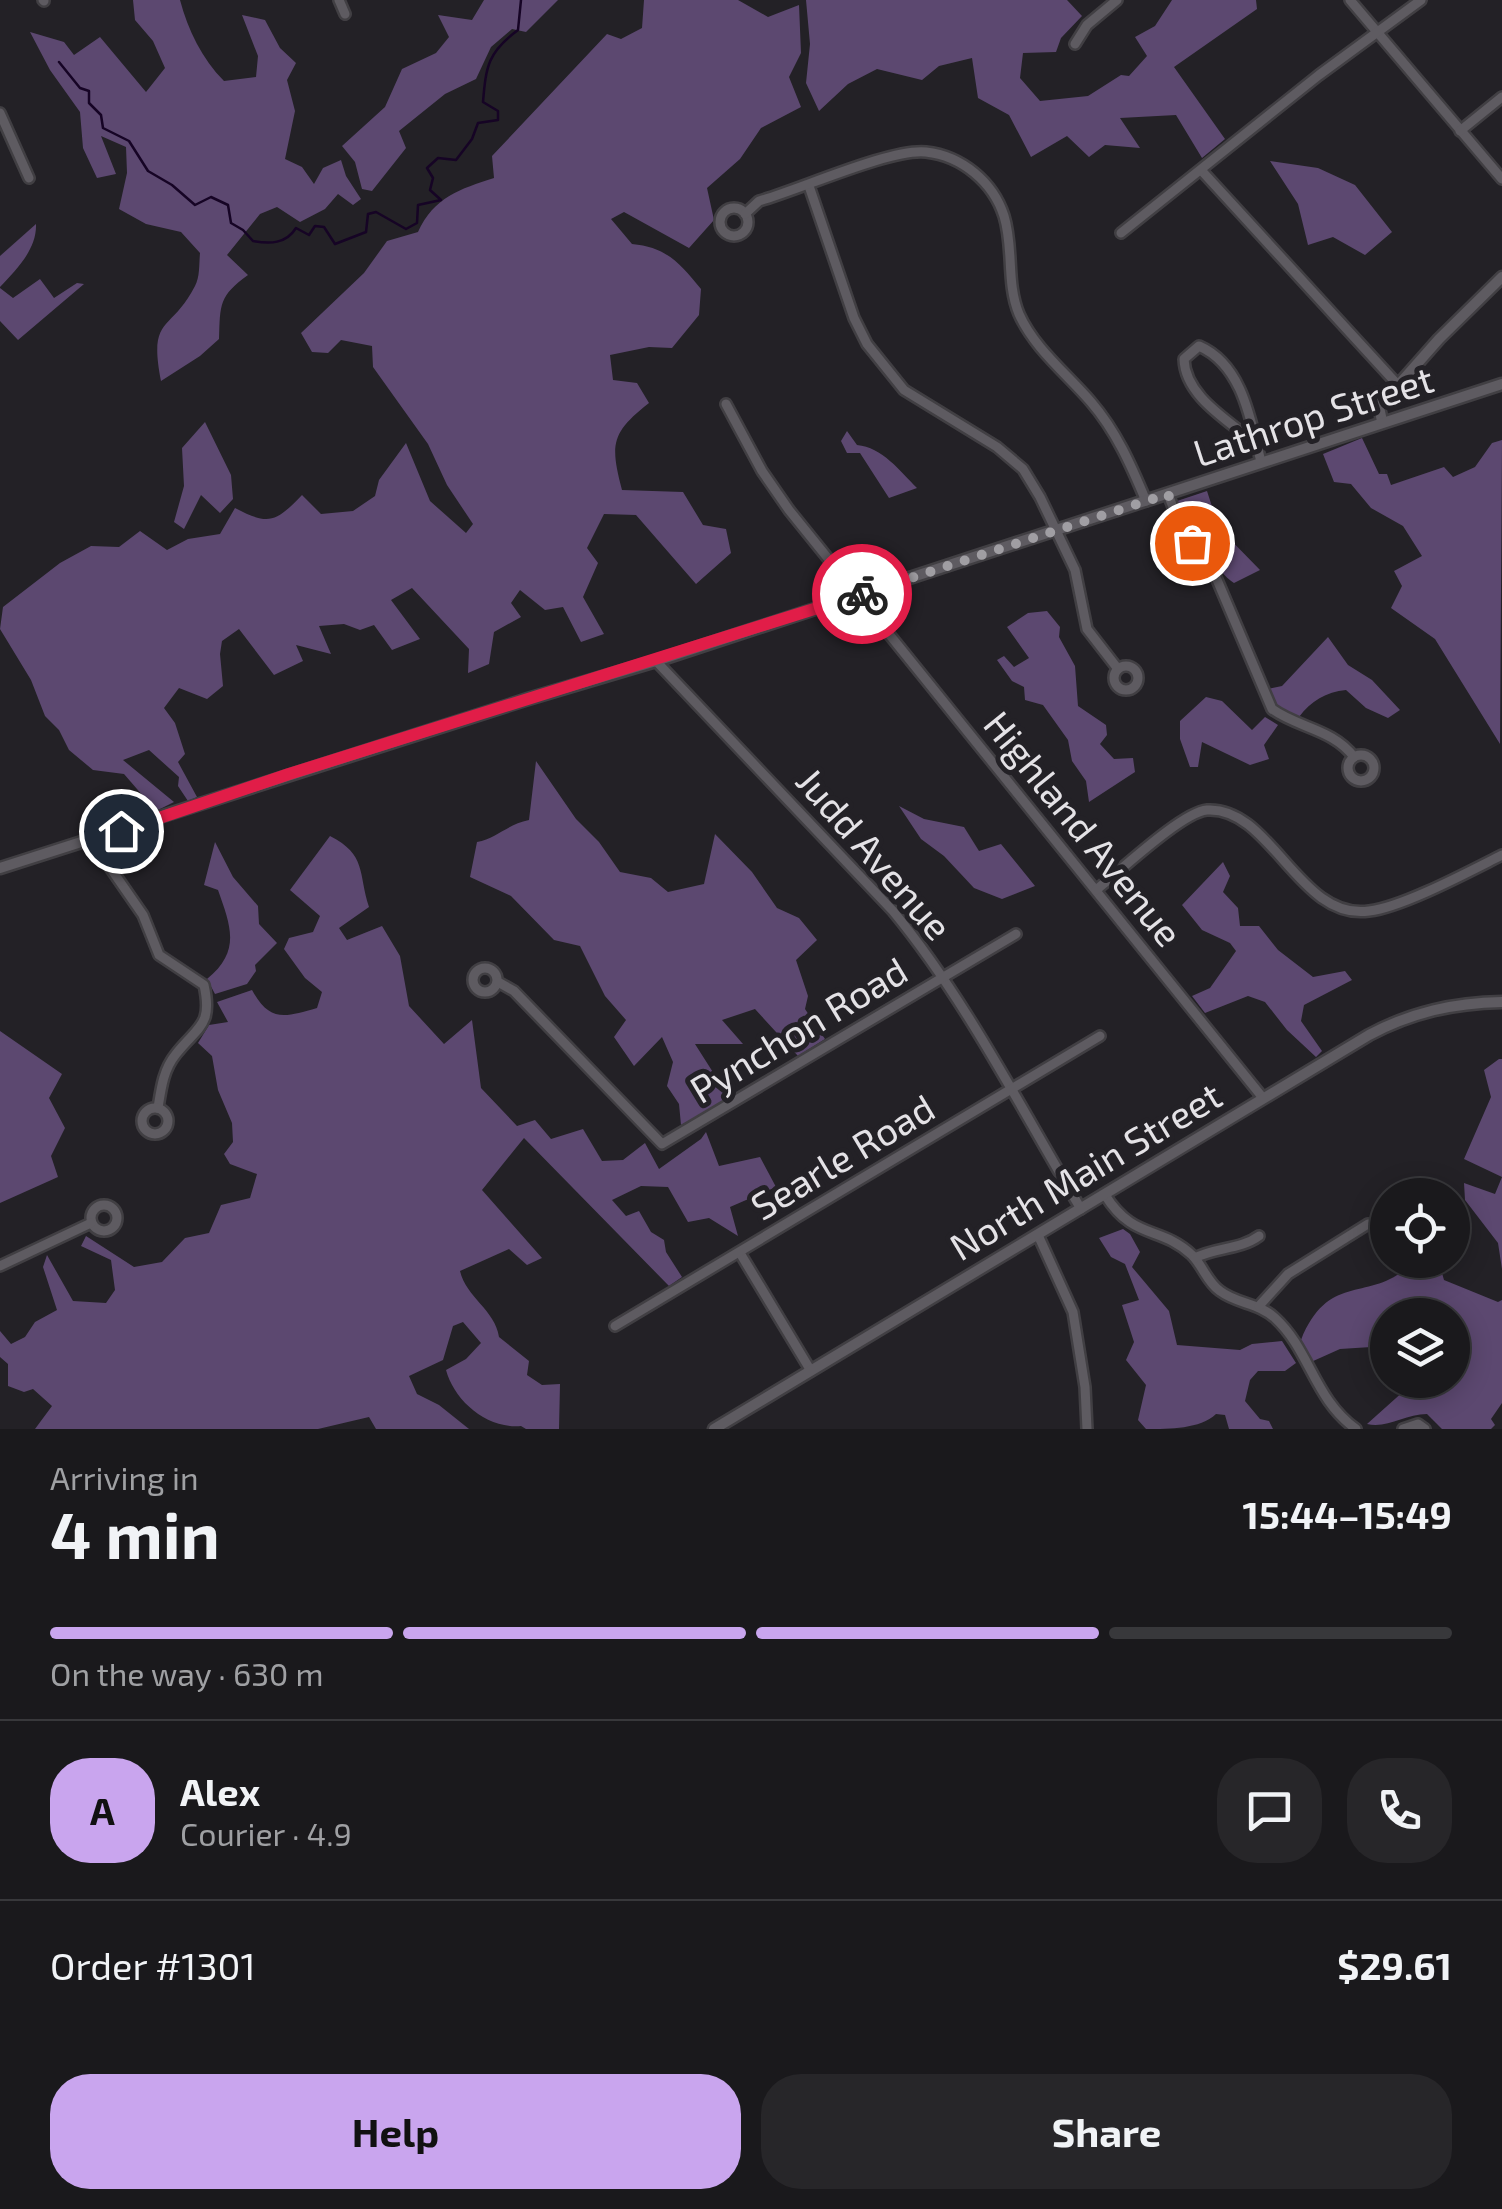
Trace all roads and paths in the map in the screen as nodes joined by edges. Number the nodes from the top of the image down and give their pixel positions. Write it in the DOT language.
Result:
graph roads {
  1 [pos="338,0"];
  2 [pos="1117,0"];
  3 [pos="1350,0"];
  4 [pos="1422,0"];
  5 [pos="346,14"];
  6 [pos="1376,31"];
  7 [pos="1074,44"];
  8 [pos="1502,98"];
  9 [pos="0,114"];
  10 [pos="1460,131"];
  11 [pos="1201,170"];
  12 [pos="29,178"];
  13 [pos="1502,179"];
  14 [pos="809,186"];
  15 [pos="745,214"];
  16 [pos="1121,233"];
  17 [pos="1502,277"];
  18 [pos="1397,384"];
  19 [pos="1502,384"];
  20 [pos="726,404"];
  21 [pos="1382,422"];
  22 [pos="1256,444"];
  23 [pos="1261,462"];
  24 [pos="1168,494"];
  25 [pos="1146,501"];
  26 [pos="1054,531"];
  27 [pos="858,596"];
  28 [pos="656,661"];
  29 [pos="1118,669"];
  30 [pos="1354,757"];
  31 [pos="91,840"];
  32 [pos="1502,855"];
  33 [pos="0,868"];
  34 [pos="1096,890"];
  35 [pos="1016,934"];
  36 [pos="942,978"];
  37 [pos="498,982"];
  38 [pos="1502,1002"];
  39 [pos="1100,1036"];
  40 [pos="1010,1090"];
  41 [pos="1264,1098"];
  42 [pos="158,1108"];
  43 [pos="1105,1195"];
  44 [pos="1081,1210"];
  45 [pos="92,1223"];
  46 [pos="1368,1224"];
  47 [pos="1038,1235"];
  48 [pos="1259,1236"];
  49 [pos="740,1253"];
  50 [pos="1195,1258"];
  51 [pos="0,1266"];
  52 [pos="1259,1306"];
  53 [pos="615,1326"];
  54 [pos="811,1372"];
  55 [pos="714,1429"];
  56 [pos="1088,1429"];
  57 [pos="1356,1429"];
  58 [pos="1403,1429"];
  59 [pos="1424,1429"];
  1 -- 5 [label="street"];
  2 -- 7 [label="street"];
  3 -- 6 [label="street"];
  4 -- 6 [label="street"];
  6 -- 10 [label="street"];
  6 -- 11 [label="street"];
  8 -- 10 [label="street"];
  9 -- 12 [label="street"];
  10 -- 13 [label="street"];
  11 -- 16 [label="street"];
  11 -- 18 [label="street"];
  14 -- 15 [label="street"];
  14 -- 25 [label="street"];
  14 -- 26 [label="street"];
  17 -- 18 [label="street"];
  18 -- 21 [label="street"];
  19 -- 21 [label="street, Lathrop Street"];
  20 -- 27 [label="street, Highland Avenue"];
  21 -- 23 [label="street, Lathrop Street"];
  22 -- 22 [label="street"];
  22 -- 23 [label="street"];
  23 -- 24 [label="street, Lathrop Street"];
  24 -- 25 [label="street, Lathrop Street"];
  24 -- 30 [label="street"];
  25 -- 26 [label="street, Lathrop Street"];
  26 -- 27 [label="street, Lathrop Street"];
  26 -- 29 [label="street"];
  27 -- 28 [label="street, Lathrop Street"];
  27 -- 34 [label="street, Highland Avenue"];
  28 -- 31 [label="street, Lathrop Street"];
  28 -- 36 [label="street, Judd Avenue"];
  31 -- 33 [label="street, Lathrop Street"];
  31 -- 42 [label="street"];
  32 -- 34 [label="street"];
  34 -- 41 [label="street, Highland Avenue"];
  35 -- 36 [label="street, Pynchon Road"];
  36 -- 37 [label="street, Pynchon Road"];
  36 -- 40 [label="street, Judd Avenue"];
  38 -- 41 [label="street, North Main Street"];
  39 -- 40 [label="street, Searle Road"];
  40 -- 44 [label="street, Judd Avenue"];
  40 -- 49 [label="street, Searle Road"];
  41 -- 43 [label="street, North Main Street"];
  43 -- 44 [label="street, North Main Street"];
  43 -- 50 [label="street"];
  44 -- 47 [label="street, North Main Street"];
  45 -- 51 [label="street"];
  46 -- 52 [label="street"];
  47 -- 54 [label="street, North Main Street"];
  47 -- 56 [label="street"];
  48 -- 50 [label="street"];
  49 -- 53 [label="street, Searle Road"];
  49 -- 54 [label="street"];
  50 -- 52 [label="street"];
  52 -- 57 [label="street"];
  54 -- 55 [label="street, North Main Street"];
  58 -- 59 [label="street"];
}
